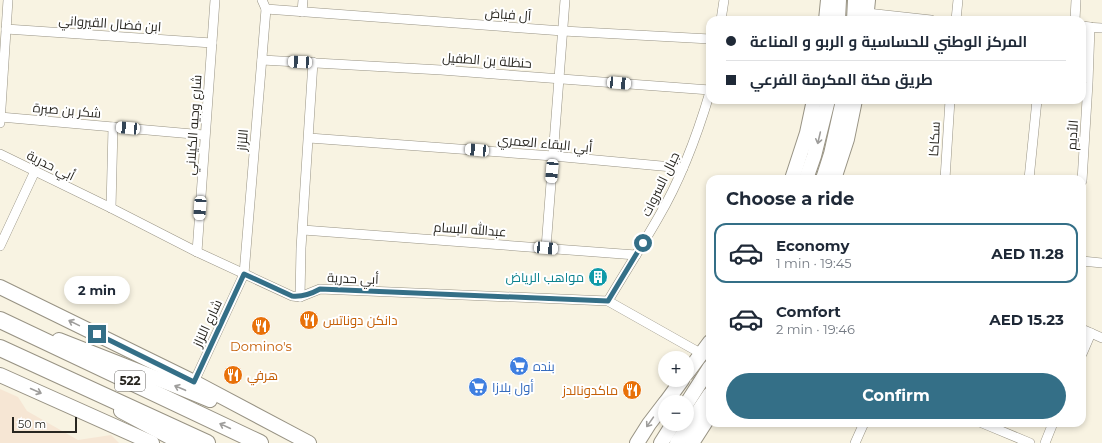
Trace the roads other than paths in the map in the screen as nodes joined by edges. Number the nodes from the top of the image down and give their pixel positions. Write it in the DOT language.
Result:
graph roads {
  1 [pos="8,0"];
  2 [pos="215,0"];
  3 [pos="262,0"];
  4 [pos="303,0"];
  5 [pos="565,0"];
  6 [pos="724,0"];
  7 [pos="828,0"];
  8 [pos="839,0"];
  9 [pos="855,0"];
  10 [pos="958,0"];
  11 [pos="1076,0"];
  12 [pos="266,9"];
  13 [pos="867,11"];
  14 [pos="302,12"];
  15 [pos="722,16"];
  16 [pos="826,16"];
  17 [pos="838,16"];
  18 [pos="854,16"];
  19 [pos="903,16"];
  20 [pos="956,16"];
  21 [pos="1075,16"];
  22 [pos="1086,27"];
  23 [pos="1102,28"];
  24 [pos="6,29"];
  25 [pos="562,31"];
  26 [pos="706,39"];
  27 [pos="212,43"];
  28 [pos="262,60"];
  29 [pos="313,62"];
  30 [pos="559,78"];
  31 [pos="706,91"];
  32 [pos="706,104"];
  33 [pos="813,104"];
  34 [pos="827,104"];
  35 [pos="842,104"];
  36 [pos="854,104"];
  37 [pos="950,104"];
  38 [pos="1037,104"];
  39 [pos="1084,104"];
  40 [pos="0,117"];
  41 [pos="0,123"];
  42 [pos="113,127"];
  43 [pos="204,135"];
  44 [pos="309,138"];
  45 [pos="0,154"];
  46 [pos="553,156"];
  47 [pos="683,168"];
  48 [pos="35,171"];
  49 [pos="793,175"];
  50 [pos="807,175"];
  51 [pos="824,175"];
  52 [pos="835,175"];
  53 [pos="945,175"];
  54 [pos="1029,175"];
  55 [pos="1082,175"];
  56 [pos="111,208"];
  57 [pos="303,230"];
  58 [pos="0,246"];
  59 [pos="546,248"];
  60 [pos="197,252"];
  61 [pos="636,255"];
  62 [pos="1086,261"];
  63 [pos="1102,263"];
  64 [pos="244,274"];
  65 [pos="0,287"];
  66 [pos="300,297"];
  67 [pos="608,301"];
  68 [pos="0,318"];
  69 [pos="1086,331"];
  70 [pos="1102,338"];
  71 [pos="0,348"];
  72 [pos="706,348"];
  73 [pos="702,354"];
  74 [pos="26,360"];
  75 [pos="694,364"];
  76 [pos="706,374"];
  77 [pos="0,375"];
  78 [pos="194,382"];
  79 [pos="677,387"];
  80 [pos="670,395"];
  81 [pos="692,395"];
  82 [pos="706,400"];
  83 [pos="658,412"];
  84 [pos="706,421"];
  85 [pos="862,427"];
  86 [pos="992,427"];
  87 [pos="1051,427"];
  88 [pos="669,431"];
  89 [pos="152,443"];
  90 [pos="181,443"];
  91 [pos="207,443"];
  92 [pos="260,443"];
  93 [pos="307,443"];
  94 [pos="637,443"];
  95 [pos="661,443"];
  96 [pos="677,443"];
  97 [pos="692,443"];
  98 [pos="855,443"];
  99 [pos="1030,443"];
  100 [pos="1045,443"];
  1 -- 24 [label="street"];
  2 -- 27 [label="street, شارع وجيه الكيلاني"];
  3 -- 12 [label="street"];
  4 -- 14 [label="street"];
  5 -- 25 [label="street"];
  6 -- 15 [label="street"];
  7 -- 16 [label="main road"];
  8 -- 17 [label="main road"];
  9 -- 18 [label="main road"];
  10 -- 20 [label="street"];
  11 -- 21 [label="street"];
  12 -- 14 [label="street, آل فياض"];
  12 -- 28 [label="street, اللزاز"];
  13 -- 19 [label="street"];
  14 -- 25 [label="street, آل فياض"];
  22 -- 23 [label="street"];
  24 -- 27 [label="street, ابن فضال القيرواني"];
  24 -- 40 [label="street"];
  25 -- 26 [label="street, آل فياض"];
  25 -- 30 [label="street"];
  27 -- 43 [label="street, شارع وجيه الكيلاني"];
  28 -- 29 [label="street, حنظلة بن الطفيل"];
  28 -- 64 [label="street, اللزاز"];
  29 -- 30 [label="street, حنظلة بن الطفيل"];
  29 -- 44 [label="street"];
  30 -- 31 [label="street, حنظلة بن الطفيل"];
  30 -- 46 [label="street"];
  32 -- 47 [label="street, جبال السروات"];
  33 -- 49 [label="main road"];
  34 -- 50 [label="main road, one-way"];
  35 -- 51 [label="main road"];
  36 -- 52 [label="main road"];
  37 -- 53 [label="street, سكاكا"];
  38 -- 54 [label="street"];
  39 -- 55 [label="street, الأديم"];
  40 -- 41 [label="street"];
  40 -- 42 [label="street, شكر بن صبرة"];
  42 -- 43 [label="street, شكر بن صبرة"];
  42 -- 56 [label="street"];
  43 -- 60 [label="street, شارع وجيه الكيلاني"];
  44 -- 46 [label="street, أبي البقاء العمري"];
  44 -- 57 [label="street"];
  45 -- 48 [label="street, أبي حدرية"];
  46 -- 47 [label="street, أبي البقاء العمري"];
  46 -- 59 [label="street"];
  47 -- 61 [label="street, جبال السروات"];
  48 -- 56 [label="street, أبي حدرية"];
  48 -- 58 [label="street"];
  56 -- 60 [label="street, أبي حدرية"];
  57 -- 59 [label="street, عبدالله البسام"];
  57 -- 66 [label="street"];
  59 -- 61 [label="street, عبدالله البسام"];
  60 -- 64 [label="street, أبي حدرية"];
  61 -- 67 [label="street, جبال السروات"];
  62 -- 63 [label="street"];
  64 -- 66 [label="street, أبي حدرية"];
  64 -- 78 [label="street, شارع اللزاز"];
  78 -- 65 [label="main road, one-way"];
  66 -- 67 [label="street, أبي حدرية"];
  67 -- 73 [label="street, أبي حدرية"];
  92 -- 68 [label="highway, 522, one-way"];
  93 -- 68 [label="main road, one-way"];
  69 -- 70 [label="street"];
  71 -- 74 [label="highway, 522"];
  72 -- 73 [label="main road"];
  73 -- 75 [label="main road"];
  74 -- 90 [label="main road"];
  74 -- 91 [label="highway, 522"];
  76 -- 81 [label="main road"];
  77 -- 89 [label="main road, one-way"];
  78 -- 93 [label="main road"];
  79 -- 80 [label="main road"];
  82 -- 96 [label="main road"];
  83 -- 94 [label="main road, one-way"];
  84 -- 97 [label="main road"];
  85 -- 98 [label="street"];
  86 -- 99 [label="street"];
  87 -- 100 [label="street"];
  88 -- 95 [label="main road"];
}
